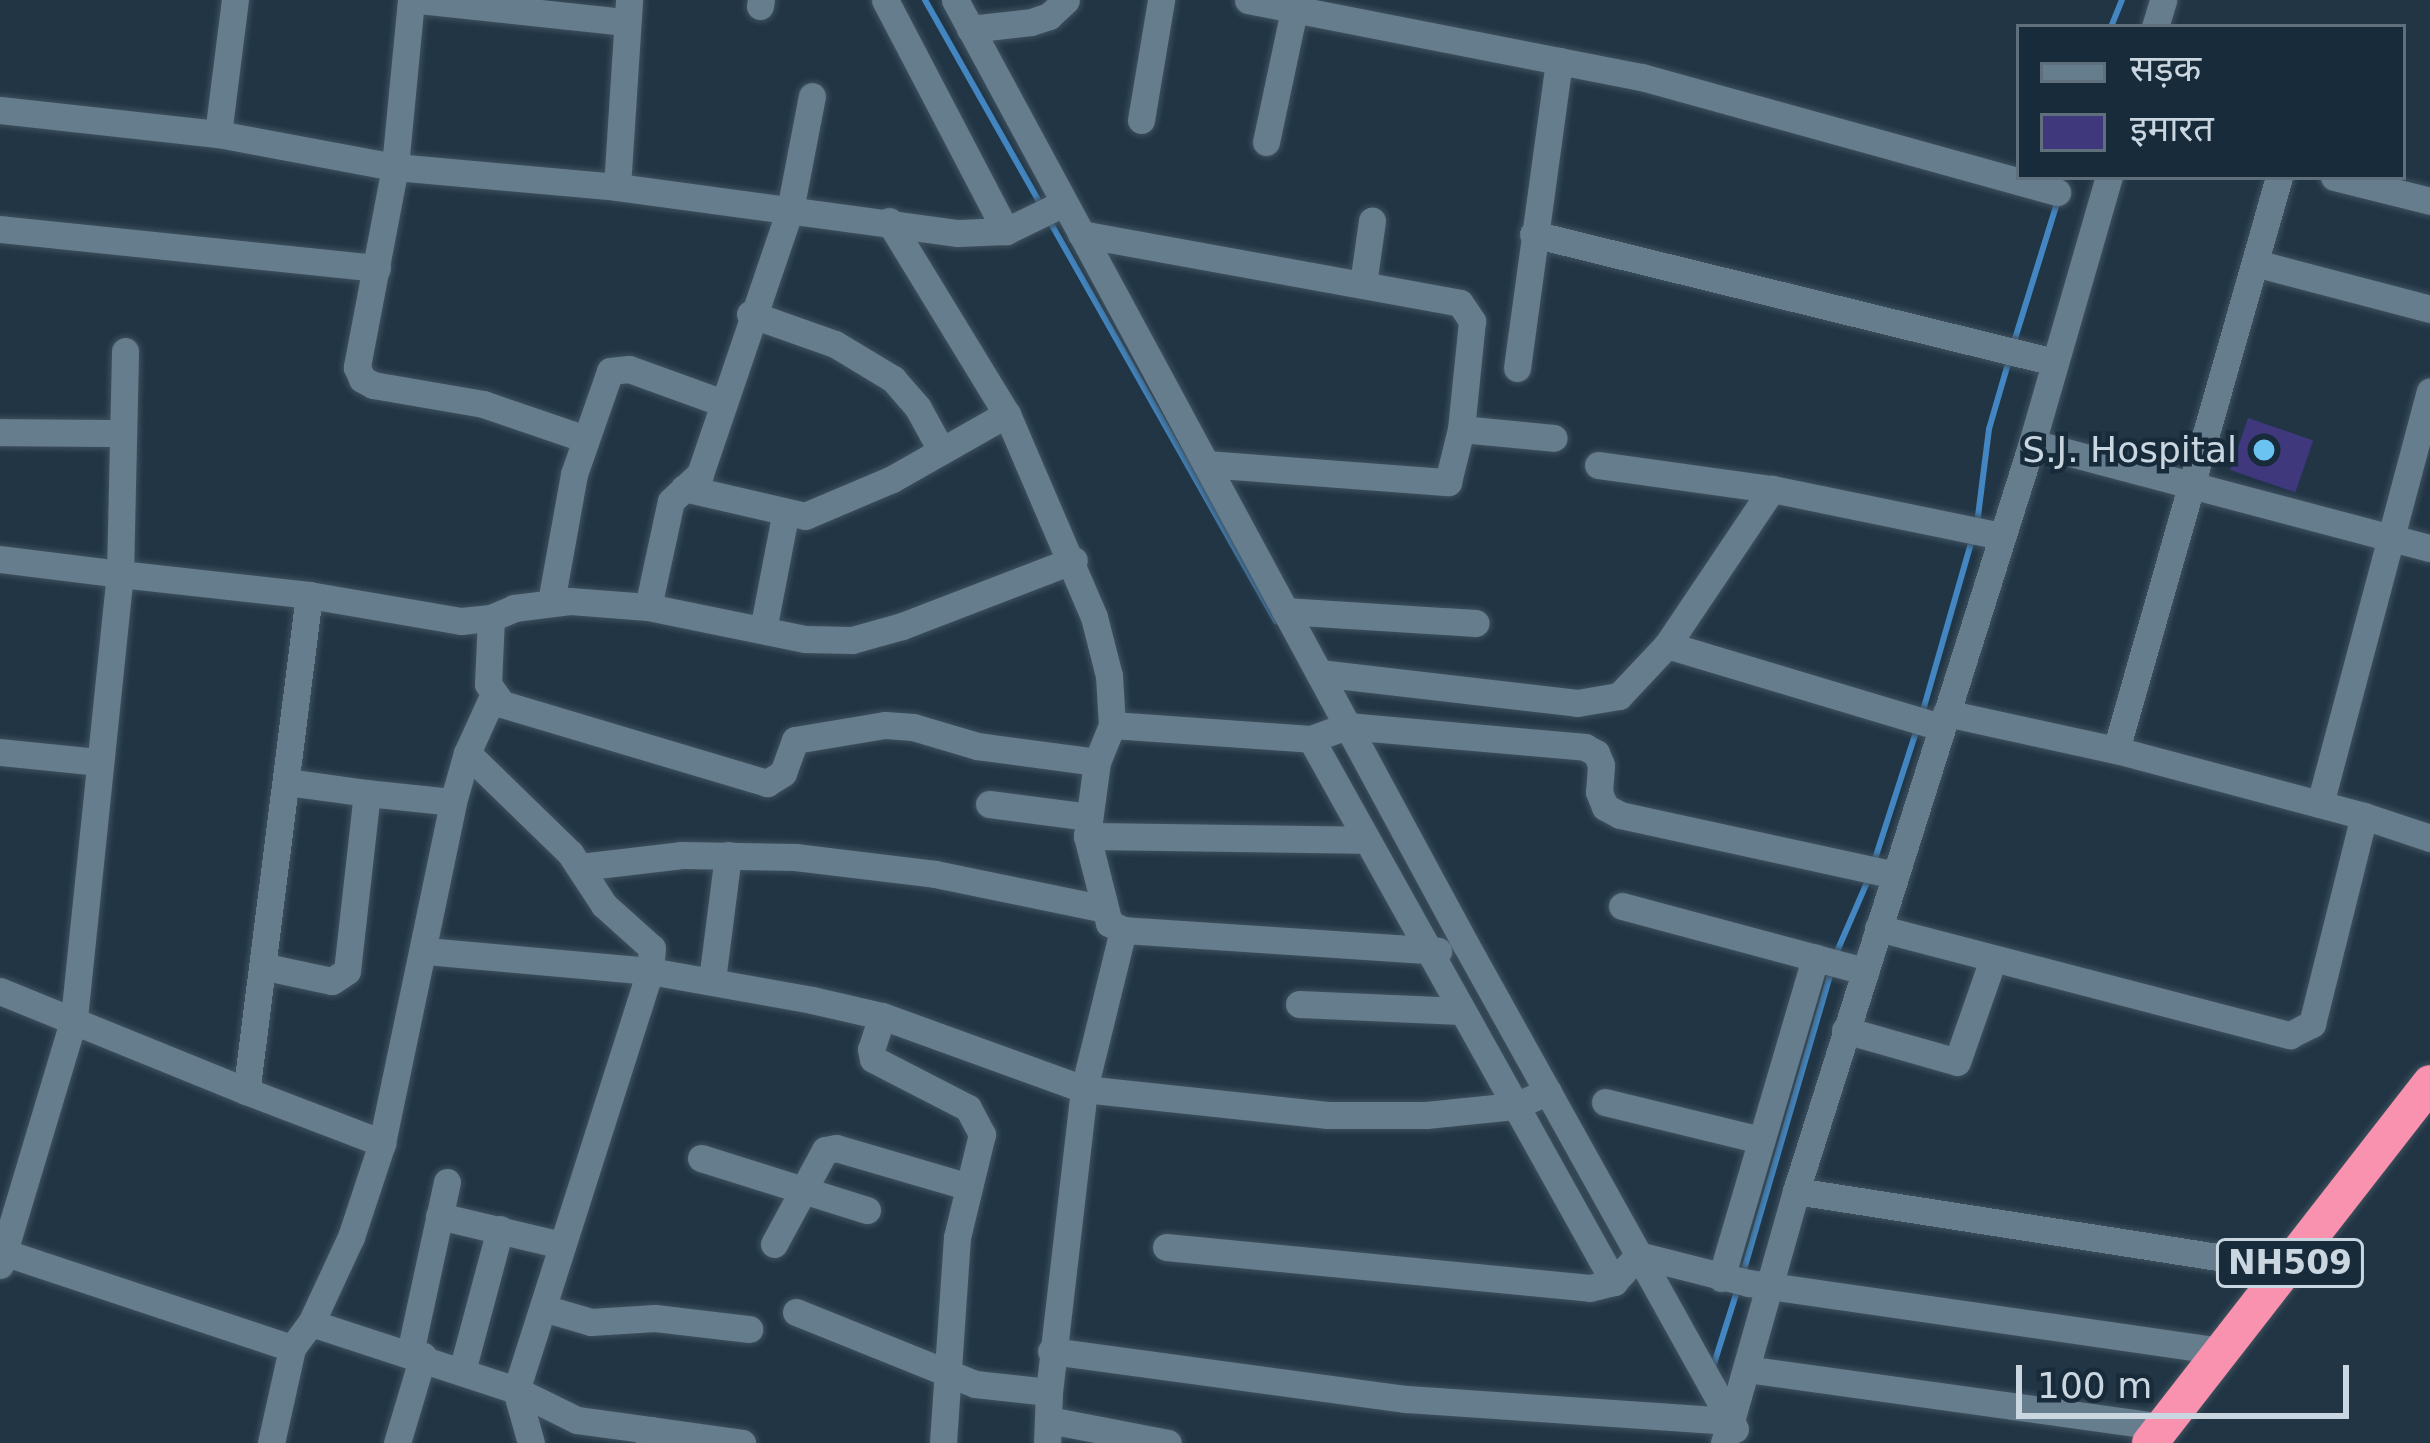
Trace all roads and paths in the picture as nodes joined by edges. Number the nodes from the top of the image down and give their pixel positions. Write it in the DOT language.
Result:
graph roads {
  1 [pos="235,0"];
  2 [pos="415,0"];
  3 [pos="885,0"];
  4 [pos="955,0"];
  5 [pos="1066,0"];
  6 [pos="1161,0"];
  7 [pos="1248,0"];
  8 [pos="1294,10"];
  9 [pos="627,11"];
  10 [pos="970,29"];
  11 [pos="1559,61"];
  12 [pos="812,96"];
  13 [pos="0,110"];
  14 [pos="1141,120"];
  15 [pos="218,134"];
  16 [pos="1266,142"];
  17 [pos="395,167"];
  18 [pos="2108,180"];
  19 [pos="2277,180"];
  20 [pos="2346,180"];
  21 [pos="617,187"];
  22 [pos="2057,192"];
  23 [pos="2430,201"];
  24 [pos="790,209"];
  25 [pos="1036,216"];
  26 [pos="889,221"];
  27 [pos="1372,221"];
  28 [pos="0,229"];
  29 [pos="1081,234"];
  30 [pos="1533,234"];
  31 [pos="2255,263"];
  32 [pos="376,268"];
  33 [pos="1364,284"];
  34 [pos="2430,309"];
  35 [pos="750,314"];
  36 [pos="125,351"];
  37 [pos="2047,360"];
  38 [pos="1517,368"];
  39 [pos="720,402"];
  40 [pos="2428,408"];
  41 [pos="1007,414"];
  42 [pos="1461,429"];
  43 [pos="0,433"];
  44 [pos="124,433"];
  45 [pos="583,438"];
  46 [pos="1554,438"];
  47 [pos="2032,443"];
  48 [pos="941,450"];
  49 [pos="1206,464"];
  50 [pos="1598,465"];
  51 [pos="2192,484"];
  52 [pos="684,488"];
  53 [pos="1772,489"];
  54 [pos="785,516"];
  55 [pos="1984,531"];
  56 [pos="2391,538"];
  57 [pos="2430,548"];
  58 [pos="0,559"];
  59 [pos="1074,560"];
  60 [pos="120,574"];
  61 [pos="309,595"];
  62 [pos="551,602"];
  63 [pos="649,607"];
  64 [pos="1285,611"];
  65 [pos="491,618"];
  66 [pos="1476,623"];
  67 [pos="763,630"];
  68 [pos="1666,645"];
  69 [pos="1319,673"];
  70 [pos="493,696"];
  71 [pos="1932,720"];
  72 [pos="1112,725"];
  73 [pos="1327,734"];
  74 [pos="2116,750"];
  75 [pos="0,752"];
  76 [pos="467,753"];
  77 [pos="1096,762"];
  78 [pos="98,763"];
  79 [pos="288,782"];
  80 [pos="367,793"];
  81 [pos="453,802"];
  82 [pos="989,804"];
  83 [pos="2320,804"];
  84 [pos="2364,816"];
  85 [pos="1088,827"];
  86 [pos="2430,838"];
  87 [pos="1366,840"];
  88 [pos="728,855"];
  89 [pos="580,867"];
  90 [pos="1879,872"];
  91 [pos="1622,906"];
  92 [pos="1101,908"];
  93 [pos="1878,928"];
  94 [pos="1123,930"];
  95 [pos="1466,945"];
  96 [pos="426,951"];
  97 [pos="1428,953"];
  98 [pos="1993,959"];
  99 [pos="1840,964"];
  100 [pos="266,967"];
  101 [pos="650,971"];
  102 [pos="712,980"];
  103 [pos="0,991"];
  104 [pos="1298,1004"];
  105 [pos="1461,1011"];
  106 [pos="882,1016"];
  107 [pos="74,1018"];
  108 [pos="1846,1030"];
  109 [pos="2430,1084"];
  110 [pos="1084,1090"];
  111 [pos="246,1091"];
  112 [pos="1532,1099"];
  113 [pos="1605,1102"];
  114 [pos="1761,1140"];
  115 [pos="382,1143"];
  116 [pos="701,1158"];
  117 [pos="446,1182"];
  118 [pos="966,1186"];
  119 [pos="802,1191"];
  120 [pos="1796,1191"];
  121 [pos="867,1210"];
  122 [pos="440,1216"];
  123 [pos="500,1228"];
  124 [pos="774,1244"];
  125 [pos="562,1245"];
  126 [pos="1166,1247"];
  127 [pos="2,1256"];
  128 [pos="1627,1268"];
  129 [pos="2287,1268"];
  130 [pos="1743,1282"];
  131 [pos="544,1308"];
  132 [pos="796,1312"];
  133 [pos="311,1323"];
  134 [pos="749,1329"];
  135 [pos="292,1348"];
  136 [pos="1051,1351"];
  137 [pos="2222,1352"];
  138 [pos="417,1354"];
  139 [pos="1746,1369"];
  140 [pos="462,1371"];
  141 [pos="946,1372"];
  142 [pos="516,1390"];
  143 [pos="1048,1418"];
  144 [pos="1717,1429"];
  145 [pos="2157,1435"];
  146 [pos="650,1436"];
  147 [pos="710,1441"];
  148 [pos="271,1443"];
  149 [pos="397,1443"];
  150 [pos="530,1443"];
  151 [pos="742,1443"];
  152 [pos="943,1443"];
  153 [pos="1168,1443"];
  1 -- 15 [label="street"];
  2 -- 9 [label="street"];
  2 -- 17 [label="street"];
  3 -- 25 [label="street"];
  4 -- 10 [label="street"];
  5 -- 10 [label="street"];
  6 -- 14 [label="street"];
  7 -- 8 [label="street"];
  8 -- 11 [label="street"];
  8 -- 16 [label="street"];
  9 -- 21 [label="street"];
  10 -- 25 [label="street"];
  11 -- 22 [label="street"];
  11 -- 30 [label="street"];
  12 -- 24 [label="street"];
  13 -- 15 [label="street"];
  15 -- 17 [label="street"];
  17 -- 21 [label="street"];
  17 -- 32 [label="street"];
  18 -- 37 [label="street"];
  19 -- 31 [label="street"];
  20 -- 23 [label="street"];
  21 -- 24 [label="street"];
  24 -- 26 [label="street"];
  24 -- 35 [label="street"];
  25 -- 26 [label="street"];
  25 -- 29 [label="street"];
  26 -- 41 [label="street"];
  27 -- 33 [label="street"];
  28 -- 32 [label="street"];
  29 -- 33 [label="street"];
  29 -- 49 [label="street"];
  30 -- 37 [label="street"];
  30 -- 38 [label="street"];
  31 -- 34 [label="street"];
  31 -- 51 [label="street"];
  32 -- 45 [label="street"];
  33 -- 42 [label="street"];
  35 -- 39 [label="street"];
  35 -- 48 [label="street"];
  36 -- 44 [label="street"];
  37 -- 47 [label="street"];
  39 -- 45 [label="street"];
  39 -- 52 [label="street"];
  40 -- 56 [label="street"];
  41 -- 48 [label="street"];
  41 -- 59 [label="street"];
  42 -- 46 [label="street"];
  42 -- 49 [label="street"];
  43 -- 44 [label="street"];
  44 -- 60 [label="street"];
  45 -- 62 [label="street"];
  47 -- 51 [label="street"];
  47 -- 55 [label="street"];
  48 -- 54 [label="street"];
  49 -- 64 [label="street"];
  50 -- 53 [label="street"];
  51 -- 56 [label="street"];
  51 -- 74 [label="street"];
  52 -- 54 [label="street"];
  52 -- 63 [label="street"];
  53 -- 55 [label="street"];
  53 -- 68 [label="street"];
  54 -- 67 [label="street"];
  55 -- 71 [label="street"];
  56 -- 57 [label="street"];
  56 -- 83 [label="street"];
  58 -- 60 [label="street"];
  59 -- 67 [label="street"];
  59 -- 72 [label="street"];
  60 -- 61 [label="street"];
  60 -- 78 [label="street"];
  61 -- 65 [label="street"];
  61 -- 79 [label="street"];
  62 -- 63 [label="street"];
  62 -- 65 [label="street"];
  63 -- 67 [label="street"];
  64 -- 66 [label="street"];
  64 -- 69 [label="street"];
  65 -- 70 [label="street"];
  68 -- 69 [label="street"];
  68 -- 71 [label="street"];
  69 -- 73 [label="street"];
  70 -- 76 [label="street"];
  70 -- 77 [label="street"];
  71 -- 74 [label="street"];
  71 -- 90 [label="street"];
  72 -- 73 [label="street"];
  72 -- 77 [label="street"];
  73 -- 87 [label="street"];
  73 -- 90 [label="street"];
  73 -- 95 [label="street"];
  74 -- 83 [label="street"];
  75 -- 78 [label="street"];
  76 -- 81 [label="street"];
  76 -- 89 [label="street"];
  77 -- 85 [label="street"];
  78 -- 107 [label="street"];
  79 -- 80 [label="street"];
  79 -- 100 [label="street"];
  80 -- 81 [label="street"];
  80 -- 100 [label="street"];
  81 -- 96 [label="street"];
  82 -- 85 [label="street"];
  83 -- 84 [label="street"];
  84 -- 86 [label="street"];
  84 -- 98 [label="street"];
  85 -- 87 [label="street"];
  85 -- 92 [label="street"];
  87 -- 97 [label="street"];
  88 -- 89 [label="street"];
  88 -- 92 [label="street"];
  88 -- 102 [label="street"];
  89 -- 101 [label="street"];
  90 -- 93 [label="street"];
  91 -- 99 [label="street"];
  92 -- 94 [label="street"];
  93 -- 98 [label="street"];
  93 -- 99 [label="street"];
  94 -- 97 [label="street"];
  94 -- 110 [label="street"];
  95 -- 97 [label="street"];
  95 -- 112 [label="street"];
  96 -- 101 [label="street"];
  96 -- 115 [label="street"];
  97 -- 105 [label="street"];
  98 -- 108 [label="street"];
  99 -- 108 [label="street"];
  99 -- 114 [label="street"];
  100 -- 111 [label="street"];
  101 -- 102 [label="street"];
  101 -- 125 [label="street"];
  102 -- 106 [label="street"];
  103 -- 107 [label="street"];
  104 -- 105 [label="street"];
  105 -- 112 [label="street"];
  106 -- 110 [label="street"];
  106 -- 118 [label="street"];
  107 -- 111 [label="street"];
  107 -- 127 [label="street"];
  108 -- 120 [label="street"];
  109 -- 129 [label="highway, NH509"];
  110 -- 112 [label="street"];
  110 -- 136 [label="street"];
  111 -- 115 [label="street"];
  112 -- 128 [label="street"];
  113 -- 114 [label="street"];
  114 -- 130 [label="street"];
  115 -- 133 [label="street"];
  116 -- 119 [label="street"];
  117 -- 122 [label="street"];
  118 -- 119 [label="street"];
  118 -- 141 [label="street"];
  119 -- 121 [label="street"];
  119 -- 124 [label="street"];
  120 -- 129 [label="street"];
  120 -- 130 [label="street"];
  122 -- 123 [label="street"];
  122 -- 138 [label="street"];
  123 -- 125 [label="street"];
  123 -- 140 [label="street"];
  125 -- 131 [label="street"];
  126 -- 128 [label="street"];
  127 -- 135 [label="street"];
  128 -- 130 [label="street"];
  128 -- 144 [label="street"];
  129 -- 137 [label="highway, NH509"];
  130 -- 137 [label="street"];
  130 -- 139 [label="street"];
  131 -- 134 [label="street"];
  131 -- 142 [label="street"];
  132 -- 141 [label="street"];
  133 -- 135 [label="street"];
  133 -- 138 [label="street"];
  135 -- 148 [label="street"];
  136 -- 143 [label="street"];
  136 -- 144 [label="street"];
  137 -- 145 [label="highway, NH509"];
  138 -- 140 [label="street"];
  138 -- 149 [label="street"];
  139 -- 144 [label="street"];
  139 -- 145 [label="street"];
  140 -- 142 [label="street"];
  141 -- 143 [label="street"];
  141 -- 152 [label="street"];
  142 -- 146 [label="street"];
  142 -- 150 [label="street"];
  143 -- 153 [label="street"];
  146 -- 147 [label="street"];
  147 -- 151 [label="street"];
}
